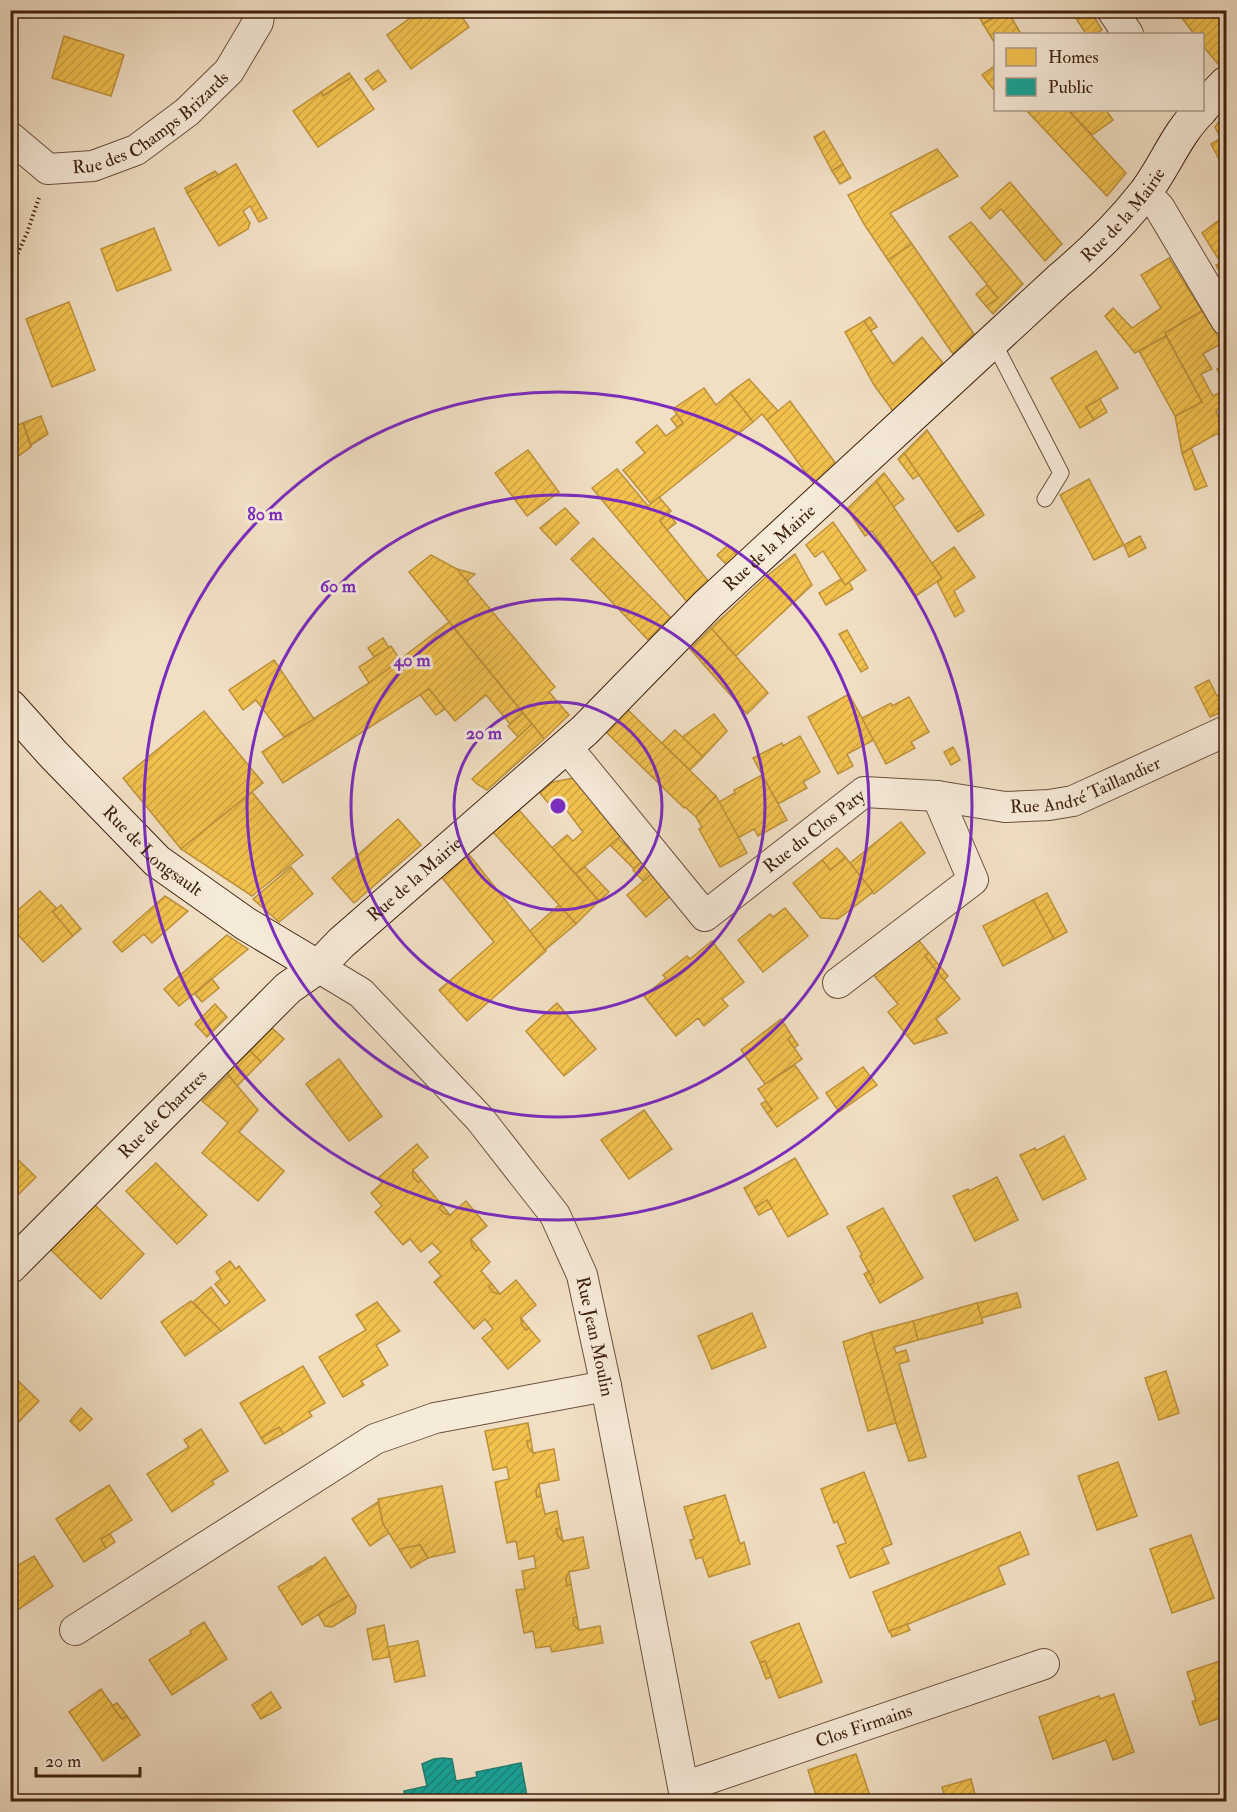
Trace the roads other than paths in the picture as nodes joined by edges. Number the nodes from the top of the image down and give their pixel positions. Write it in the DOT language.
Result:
graph roads {
  1 [pos="260,10"];
  2 [pos="1112,10"];
  3 [pos="1127,33"];
  4 [pos="1227,84"];
  5 [pos="1204,102"];
  6 [pos="1192,112"];
  7 [pos="10,136"];
  8 [pos="1145,193"];
  9 [pos="1227,320"];
  10 [pos="993,340"];
  11 [pos="1045,499"];
  12 [pos="10,706"];
  13 [pos="1227,731"];
  14 [pos="566,746"];
  15 [pos="937,796"];
  16 [pos="318,967"];
  17 [pos="838,983"];
  18 [pos="10,1267"];
  19 [pos="606,1386"];
  20 [pos="75,1630"];
  21 [pos="1044,1664"];
  22 [pos="685,1794"];
  1 -- 7 [label="street, Rue des Champs Brizards"];
  2 -- 3 [label="street"];
  4 -- 5 [label="street, Rue de la Mairie"];
  6 -- 8 [label="street, Rue de la Mairie"];
  8 -- 9 [label="street"];
  8 -- 10 [label="street, Rue de la Mairie"];
  10 -- 11 [label="lane"];
  10 -- 14 [label="street, Rue de la Mairie"];
  12 -- 16 [label="street, Rue de Longsault"];
  13 -- 15 [label="street, Rue André Taillandier"];
  14 -- 15 [label="street, Rue du Clos Paty"];
  14 -- 16 [label="street, Rue de la Mairie"];
  15 -- 17 [label="street"];
  16 -- 18 [label="street, Rue de Chartres"];
  16 -- 19 [label="street, Rue Jean Moulin"];
  19 -- 20 [label="street"];
  19 -- 22 [label="street, Rue Jean Moulin"];
  21 -- 22 [label="street, Clos Firmains"];
}
